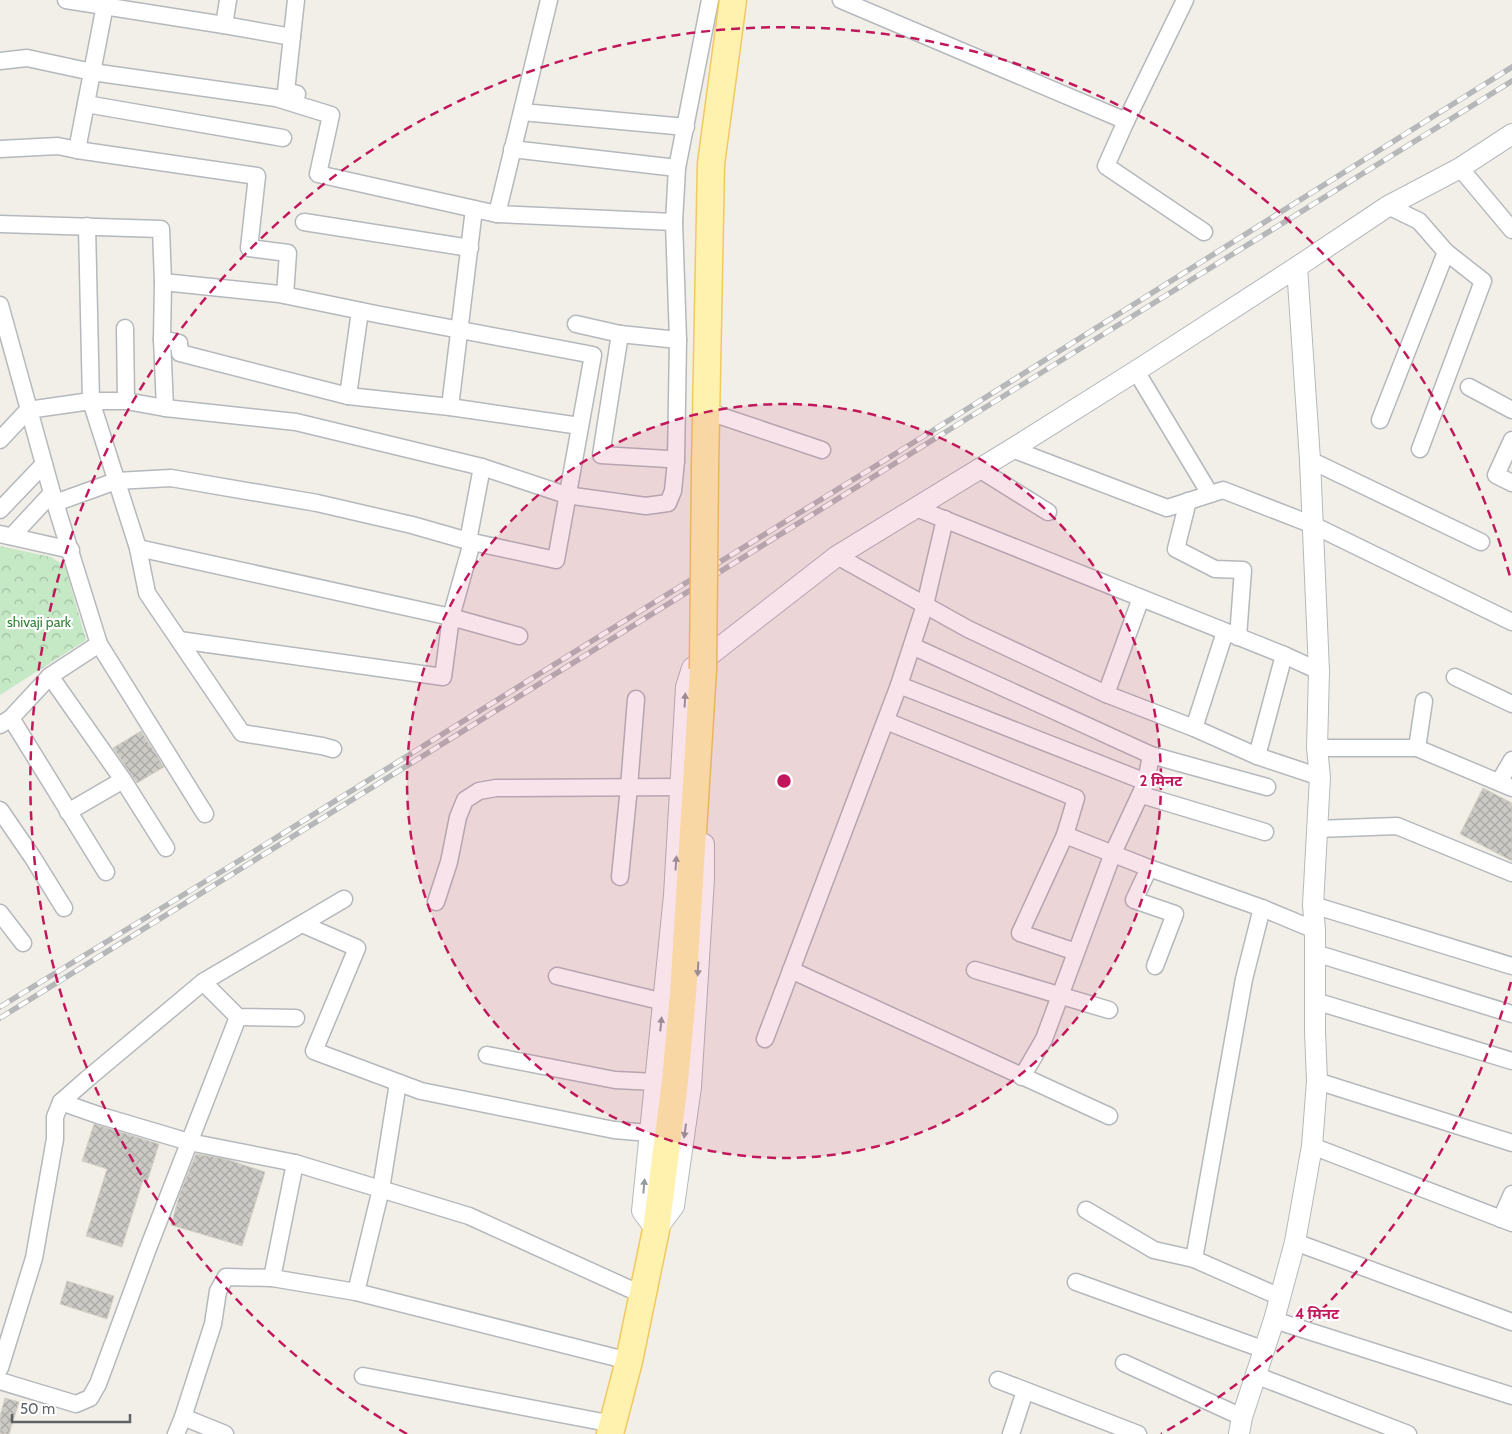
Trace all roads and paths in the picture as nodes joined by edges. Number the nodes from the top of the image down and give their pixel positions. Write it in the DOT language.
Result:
graph roads {
  1 [pos="66,0"];
  2 [pos="228,0"];
  3 [pos="296,0"];
  4 [pos="549,0"];
  5 [pos="710,0"];
  6 [pos="734,0"];
  7 [pos="841,0"];
  8 [pos="1186,0"];
  9 [pos="105,3"];
  10 [pos="224,25"];
  11 [pos="292,37"];
  12 [pos="0,61"];
  13 [pos="92,72"];
  14 [pos="86,104"];
  15 [pos="295,104"];
  16 [pos="522,112"];
  17 [pos="1126,121"];
  18 [pos="686,127"];
  19 [pos="1512,134"];
  20 [pos="283,138"];
  21 [pos="0,149"];
  22 [pos="512,149"];
  23 [pos="77,150"];
  24 [pos="677,168"];
  25 [pos="1460,168"];
  26 [pos="1388,206"];
  27 [pos="474,209"];
  28 [pos="497,214"];
  29 [pos="304,222"];
  30 [pos="674,222"];
  31 [pos="0,224"];
  32 [pos="87,226"];
  33 [pos="1512,230"];
  34 [pos="1204,232"];
  35 [pos="470,248"];
  36 [pos="1446,252"];
  37 [pos="1297,267"];
  38 [pos="163,282"];
  39 [pos="285,295"];
  40 [pos="0,305"];
  41 [pos="360,311"];
  42 [pos="576,324"];
  43 [pos="125,328"];
  44 [pos="459,330"];
  45 [pos="620,334"];
  46 [pos="162,339"];
  47 [pos="678,340"];
  48 [pos="1136,371"];
  49 [pos="1468,387"];
  50 [pos="348,396"];
  51 [pos="91,401"];
  52 [pos="126,401"];
  53 [pos="450,406"];
  54 [pos="165,408"];
  55 [pos="28,410"];
  56 [pos="1512,410"];
  57 [pos="706,411"];
  58 [pos="1380,420"];
  59 [pos="580,426"];
  60 [pos="0,440"];
  61 [pos="1512,440"];
  62 [pos="1012,449"];
  63 [pos="1420,449"];
  64 [pos="822,450"];
  65 [pos="1310,460"];
  66 [pos="676,461"];
  67 [pos="44,464"];
  68 [pos="482,468"];
  69 [pos="979,469"];
  70 [pos="116,481"];
  71 [pos="1512,483"];
  72 [pos="1210,494"];
  73 [pos="566,495"];
  74 [pos="53,498"];
  75 [pos="1188,501"];
  76 [pos="916,508"];
  77 [pos="0,510"];
  78 [pos="1048,512"];
  79 [pos="945,520"];
  80 [pos="1313,525"];
  81 [pos="6,535"];
  82 [pos="468,541"];
  83 [pos="1481,542"];
  84 [pos="138,548"];
  85 [pos="70,550"];
  86 [pos="837,556"];
  87 [pos="1141,598"];
  88 [pos="925,605"];
  89 [pos="451,617"];
  90 [pos="1512,622"];
  91 [pos="1231,634"];
  92 [pos="519,636"];
  93 [pos="179,640"];
  94 [pos="99,644"];
  95 [pos="912,646"];
  96 [pos="1284,655"];
  97 [pos="704,664"];
  98 [pos="1319,671"];
  99 [pos="50,676"];
  100 [pos="1454,677"];
  101 [pos="900,685"];
  102 [pos="1106,694"];
  103 [pos="636,699"];
  104 [pos="1424,701"];
  105 [pos="1512,704"];
  106 [pos="886,720"];
  107 [pos="5,722"];
  108 [pos="1194,728"];
  109 [pos="1317,748"];
  110 [pos="1417,748"];
  111 [pos="332,749"];
  112 [pos="1151,755"];
  113 [pos="1257,756"];
  114 [pos="1512,760"];
  115 [pos="1320,776"];
  116 [pos="123,780"];
  117 [pos="1506,785"];
  118 [pos="629,787"];
  119 [pos="1267,787"];
  120 [pos="681,788"];
  121 [pos="1144,788"];
  122 [pos="0,810"];
  123 [pos="68,812"];
  124 [pos="205,814"];
  125 [pos="1318,830"];
  126 [pos="1265,832"];
  127 [pos="1065,835"];
  128 [pos="166,848"];
  129 [pos="1113,853"];
  130 [pos="1150,868"];
  131 [pos="106,872"];
  132 [pos="1512,873"];
  133 [pos="620,877"];
  134 [pos="344,899"];
  135 [pos="436,902"];
  136 [pos="1312,905"];
  137 [pos="64,908"];
  138 [pos="1262,908"];
  139 [pos="0,913"];
  140 [pos="302,924"];
  141 [pos="1314,930"];
  142 [pos="23,943"];
  143 [pos="1076,952"];
  144 [pos="1315,953"];
  145 [pos="1155,966"];
  146 [pos="1512,966"];
  147 [pos="791,970"];
  148 [pos="975,970"];
  149 [pos="557,976"];
  150 [pos="203,982"];
  151 [pos="1060,995"];
  152 [pos="664,1002"];
  153 [pos="1315,1002"];
  154 [pos="1109,1010"];
  155 [pos="1512,1014"];
  156 [pos="238,1017"];
  157 [pos="296,1018"];
  158 [pos="765,1039"];
  159 [pos="487,1055"];
  160 [pos="1512,1061"];
  161 [pos="1022,1077"];
  162 [pos="1317,1081"];
  163 [pos="656,1082"];
  164 [pos="398,1083"];
  165 [pos="61,1102"];
  166 [pos="1109,1116"];
  167 [pos="649,1133"];
  168 [pos="189,1142"];
  169 [pos="1512,1143"];
  170 [pos="1312,1146"];
  171 [pos="295,1163"];
  172 [pos="381,1189"];
  173 [pos="1512,1194"];
  174 [pos="1086,1210"];
  175 [pos="1507,1221"];
  176 [pos="656,1230"];
  177 [pos="1295,1242"];
  178 [pos="1194,1259"];
  179 [pos="272,1278"];
  180 [pos="1076,1282"];
  181 [pos="356,1292"];
  182 [pos="643,1295"];
  183 [pos="1280,1297"];
  184 [pos="1274,1320"];
  185 [pos="1512,1322"];
  186 [pos="1265,1350"];
  187 [pos="629,1361"];
  188 [pos="1124,1363"];
  189 [pos="0,1368"];
  190 [pos="1255,1374"];
  191 [pos="362,1376"];
  192 [pos="998,1380"];
  193 [pos="0,1381"];
  194 [pos="1025,1391"];
  195 [pos="1512,1396"];
  196 [pos="183,1417"];
  197 [pos="1241,1425"];
  198 [pos="612,1429"];
  199 [pos="176,1434"];
  200 [pos="225,1434"];
  201 [pos="1011,1434"];
  202 [pos="1138,1434"];
  203 [pos="1408,1434"];
  1 -- 9 [label="street"];
  2 -- 10 [label="street"];
  3 -- 11 [label="street"];
  4 -- 16 [label="street"];
  5 -- 18 [label="street"];
  6 -- 57 [label="main road"];
  7 -- 17 [label="street"];
  8 -- 17 [label="street"];
  9 -- 10 [label="street"];
  9 -- 13 [label="street"];
  10 -- 11 [label="street"];
  11 -- 15 [label="street"];
  12 -- 13 [label="street"];
  13 -- 14 [label="street"];
  13 -- 15 [label="street"];
  14 -- 20 [label="street"];
  14 -- 23 [label="street"];
  15 -- 27 [label="street"];
  16 -- 18 [label="street"];
  16 -- 22 [label="street"];
  17 -- 34 [label="street"];
  18 -- 24 [label="street"];
  19 -- 25 [label="street"];
  21 -- 23 [label="street"];
  22 -- 24 [label="street"];
  22 -- 28 [label="street"];
  23 -- 39 [label="street"];
  24 -- 30 [label="street"];
  25 -- 26 [label="street"];
  25 -- 33 [label="street"];
  26 -- 36 [label="street"];
  26 -- 37 [label="street"];
  27 -- 28 [label="street"];
  27 -- 35 [label="street"];
  28 -- 30 [label="street"];
  29 -- 35 [label="street"];
  30 -- 47 [label="street"];
  31 -- 32 [label="street"];
  32 -- 38 [label="street"];
  32 -- 51 [label="street"];
  35 -- 44 [label="street"];
  36 -- 58 [label="street"];
  36 -- 63 [label="street"];
  37 -- 48 [label="street"];
  37 -- 65 [label="street"];
  38 -- 39 [label="street"];
  38 -- 46 [label="street"];
  39 -- 41 [label="street"];
  40 -- 55 [label="street"];
  41 -- 44 [label="street"];
  41 -- 50 [label="street"];
  42 -- 45 [label="street"];
  43 -- 52 [label="street"];
  44 -- 53 [label="street"];
  44 -- 59 [label="street"];
  45 -- 47 [label="street"];
  45 -- 66 [label="street"];
  46 -- 50 [label="street"];
  46 -- 54 [label="street"];
  47 -- 66 [label="street"];
  48 -- 62 [label="street"];
  48 -- 72 [label="street"];
  49 -- 56 [label="street"];
  50 -- 53 [label="street"];
  51 -- 52 [label="street"];
  51 -- 55 [label="street"];
  51 -- 70 [label="street"];
  52 -- 54 [label="street"];
  53 -- 59 [label="street"];
  54 -- 68 [label="street"];
  55 -- 60 [label="street"];
  55 -- 67 [label="street"];
  57 -- 64 [label="street"];
  57 -- 97 [label="main road, bridge"];
  59 -- 73 [label="street"];
  61 -- 71 [label="street"];
  62 -- 69 [label="street"];
  62 -- 75 [label="street"];
  65 -- 80 [label="street"];
  65 -- 83 [label="street"];
  66 -- 73 [label="street"];
  67 -- 74 [label="street"];
  67 -- 77 [label="street"];
  68 -- 73 [label="street"];
  68 -- 82 [label="street"];
  69 -- 76 [label="street"];
  69 -- 78 [label="street"];
  70 -- 74 [label="street"];
  70 -- 82 [label="street"];
  70 -- 84 [label="street"];
  72 -- 75 [label="street"];
  72 -- 80 [label="street"];
  73 -- 82 [label="street"];
  74 -- 81 [label="street"];
  74 -- 85 [label="street"];
  75 -- 91 [label="street"];
  76 -- 79 [label="street"];
  76 -- 86 [label="street"];
  79 -- 87 [label="street"];
  79 -- 88 [label="street"];
  80 -- 90 [label="street"];
  80 -- 98 [label="street"];
  81 -- 85 [label="street"];
  82 -- 89 [label="street"];
  84 -- 89 [label="street"];
  84 -- 93 [label="street"];
  85 -- 94 [label="street"];
  86 -- 88 [label="street"];
  86 -- 97 [label="street"];
  87 -- 91 [label="street"];
  87 -- 102 [label="street"];
  88 -- 95 [label="street"];
  88 -- 102 [label="street"];
  89 -- 92 [label="street"];
  89 -- 93 [label="street"];
  91 -- 96 [label="street"];
  91 -- 108 [label="street"];
  93 -- 111 [label="street"];
  94 -- 99 [label="street"];
  94 -- 124 [label="street"];
  95 -- 101 [label="street"];
  95 -- 112 [label="street"];
  96 -- 98 [label="street"];
  96 -- 113 [label="street"];
  120 -- 97 [label="street, one-way"];
  97 -- 176 [label="main road"];
  98 -- 109 [label="street"];
  99 -- 107 [label="street"];
  99 -- 116 [label="street"];
  100 -- 105 [label="street"];
  101 -- 106 [label="street"];
  101 -- 121 [label="street"];
  102 -- 108 [label="street"];
  103 -- 118 [label="street"];
  104 -- 110 [label="street"];
  106 -- 127 [label="street"];
  106 -- 147 [label="street"];
  107 -- 123 [label="street"];
  108 -- 113 [label="street"];
  109 -- 110 [label="street"];
  109 -- 115 [label="street"];
  110 -- 117 [label="street"];
  112 -- 119 [label="street"];
  112 -- 121 [label="street"];
  113 -- 115 [label="street"];
  114 -- 117 [label="street"];
  115 -- 125 [label="street"];
  116 -- 123 [label="street"];
  116 -- 128 [label="street"];
  118 -- 120 [label="street"];
  118 -- 133 [label="street"];
  118 -- 135 [label="street"];
  152 -- 120 [label="street, one-way"];
  121 -- 126 [label="street"];
  121 -- 129 [label="street"];
  122 -- 137 [label="street"];
  123 -- 131 [label="street"];
  125 -- 132 [label="street"];
  125 -- 136 [label="street"];
  127 -- 129 [label="street"];
  127 -- 143 [label="street"];
  129 -- 130 [label="street"];
  129 -- 143 [label="street"];
  130 -- 138 [label="street"];
  130 -- 145 [label="street"];
  134 -- 140 [label="street"];
  136 -- 141 [label="street"];
  136 -- 146 [label="street"];
  138 -- 141 [label="street"];
  138 -- 178 [label="street"];
  139 -- 142 [label="street"];
  140 -- 150 [label="street"];
  140 -- 164 [label="street"];
  141 -- 144 [label="street"];
  143 -- 151 [label="street"];
  144 -- 153 [label="street"];
  144 -- 155 [label="street"];
  147 -- 158 [label="street"];
  147 -- 161 [label="street"];
  148 -- 151 [label="street"];
  149 -- 152 [label="street"];
  150 -- 156 [label="street"];
  150 -- 165 [label="street"];
  151 -- 154 [label="street"];
  151 -- 161 [label="street"];
  163 -- 152 [label="street, one-way"];
  153 -- 160 [label="street"];
  153 -- 162 [label="street"];
  156 -- 157 [label="street"];
  156 -- 168 [label="street"];
  159 -- 163 [label="street"];
  161 -- 166 [label="street"];
  162 -- 169 [label="street"];
  162 -- 170 [label="street"];
  163 -- 167 [label="street"];
  164 -- 167 [label="street"];
  164 -- 172 [label="street"];
  165 -- 168 [label="street"];
  165 -- 189 [label="street"];
  176 -- 167 [label="street, one-way"];
  168 -- 171 [label="street"];
  168 -- 193 [label="street"];
  170 -- 175 [label="street"];
  170 -- 177 [label="street"];
  171 -- 172 [label="street"];
  171 -- 179 [label="street"];
  172 -- 181 [label="street"];
  172 -- 182 [label="street"];
  173 -- 175 [label="street"];
  174 -- 178 [label="street"];
  176 -- 182 [label="main road"];
  177 -- 183 [label="street"];
  177 -- 185 [label="street"];
  178 -- 183 [label="street"];
  179 -- 181 [label="street"];
  179 -- 196 [label="street"];
  180 -- 186 [label="street"];
  181 -- 187 [label="street"];
  182 -- 187 [label="main road"];
  183 -- 184 [label="street"];
  184 -- 186 [label="street"];
  184 -- 195 [label="street"];
  186 -- 190 [label="street"];
  187 -- 198 [label="main road"];
  188 -- 197 [label="street"];
  190 -- 197 [label="street"];
  190 -- 203 [label="street"];
  191 -- 198 [label="street"];
  192 -- 194 [label="street"];
  194 -- 201 [label="street"];
  194 -- 202 [label="street"];
  196 -- 199 [label="street"];
  196 -- 200 [label="street"];
}
